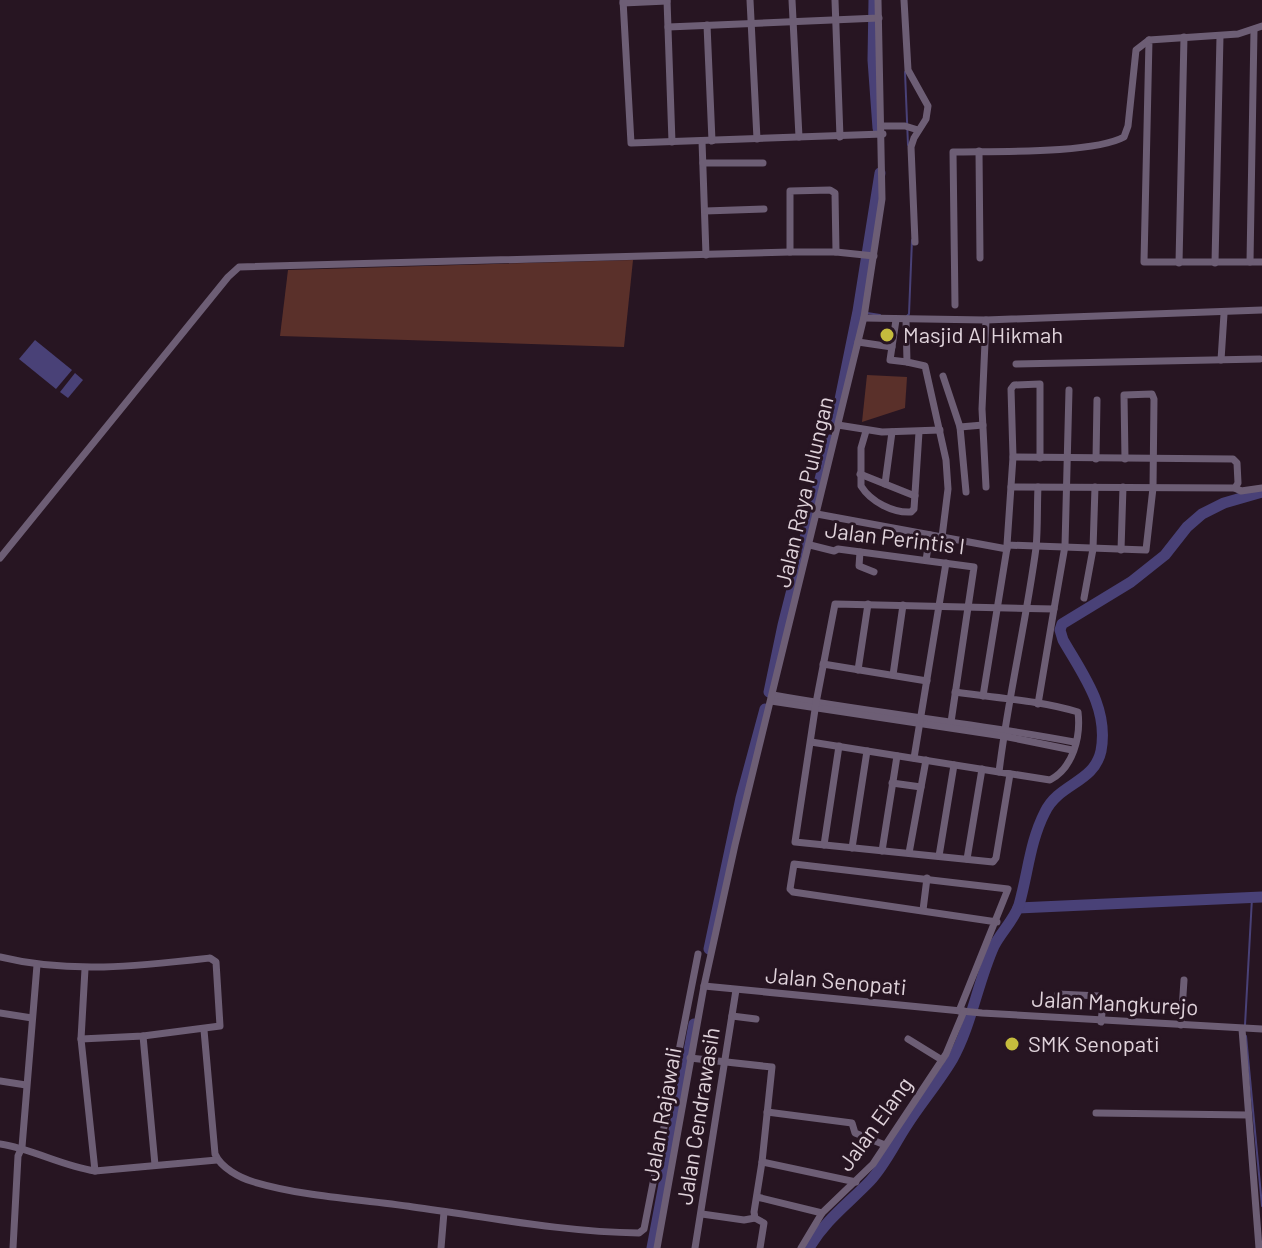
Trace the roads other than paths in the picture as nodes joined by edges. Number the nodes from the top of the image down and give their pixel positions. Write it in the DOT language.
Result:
graph roads {
  1 [pos="750,0"];
  2 [pos="792,0"];
  3 [pos="835,0"];
  4 [pos="878,0"];
  5 [pos="904,0"];
  6 [pos="667,1"];
  7 [pos="623,2"];
  8 [pos="873,18"];
  9 [pos="836,19"];
  10 [pos="792,21"];
  11 [pos="751,22"];
  12 [pos="707,25"];
  13 [pos="668,27"];
  14 [pos="1258,28"];
  15 [pos="1220,36"];
  16 [pos="1184,37"];
  17 [pos="1149,40"];
  18 [pos="1258,88"];
  19 [pos="918,130"];
  20 [pos="879,132"];
  21 [pos="799,137"];
  22 [pos="840,137"];
  23 [pos="757,139"];
  24 [pos="702,141"];
  25 [pos="712,141"];
  26 [pos="672,142"];
  27 [pos="979,151"];
  28 [pos="703,163"];
  29 [pos="763,163"];
  30 [pos="764,209"];
  31 [pos="705,211"];
  32 [pos="915,242"];
  33 [pos="790,252"];
  34 [pos="836,252"];
  35 [pos="706,255"];
  36 [pos="867,255"];
  37 [pos="980,258"];
  38 [pos="1250,262"];
  39 [pos="1262,262"];
  40 [pos="1179,263"];
  41 [pos="1215,263"];
  42 [pos="955,305"];
  43 [pos="1262,310"];
  44 [pos="1224,314"];
  45 [pos="864,315"];
  46 [pos="896,320"];
  47 [pos="906,320"];
  48 [pos="986,320"];
  49 [pos="858,342"];
  50 [pos="892,347"];
  51 [pos="1260,359"];
  52 [pos="1221,360"];
  53 [pos="907,362"];
  54 [pos="1016,364"];
  55 [pos="943,376"];
  56 [pos="1069,390"];
  57 [pos="1097,400"];
  58 [pos="838,425"];
  59 [pos="983,425"];
  60 [pos="960,427"];
  61 [pos="940,430"];
  62 [pos="866,431"];
  63 [pos="892,432"];
  64 [pos="919,432"];
  65 [pos="1013,457"];
  66 [pos="1040,458"];
  67 [pos="1068,459"];
  68 [pos="1096,459"];
  69 [pos="1125,459"];
  70 [pos="1153,460"];
  71 [pos="860,474"];
  72 [pos="885,484"];
  73 [pos="1067,486"];
  74 [pos="986,487"];
  75 [pos="1011,487"];
  76 [pos="1038,487"];
  77 [pos="1095,487"];
  78 [pos="1123,487"];
  79 [pos="1153,488"];
  80 [pos="1235,488"];
  81 [pos="1262,488"];
  82 [pos="966,492"];
  83 [pos="915,496"];
  84 [pos="817,514"];
  85 [pos="930,535"];
  86 [pos="942,537"];
  87 [pos="810,545"];
  88 [pos="1036,546"];
  89 [pos="1065,546"];
  90 [pos="1007,547"];
  91 [pos="1093,549"];
  92 [pos="1121,550"];
  93 [pos="860,552"];
  94 [pos="0,558"];
  95 [pos="926,560"];
  96 [pos="946,563"];
  97 [pos="874,572"];
  98 [pos="1084,598"];
  99 [pos="868,604"];
  100 [pos="903,605"];
  101 [pos="940,606"];
  102 [pos="969,607"];
  103 [pos="997,608"];
  104 [pos="1025,608"];
  105 [pos="1054,609"];
  106 [pos="823,664"];
  107 [pos="858,670"];
  108 [pos="893,675"];
  109 [pos="927,681"];
  110 [pos="955,692"];
  111 [pos="983,696"];
  112 [pos="772,698"];
  113 [pos="1011,701"];
  114 [pos="1038,704"];
  115 [pos="815,706"];
  116 [pos="920,722"];
  117 [pos="951,722"];
  118 [pos="1004,732"];
  119 [pos="811,742"];
  120 [pos="839,746"];
  121 [pos="1073,746"];
  122 [pos="867,751"];
  123 [pos="897,756"];
  124 [pos="914,758"];
  125 [pos="926,760"];
  126 [pos="954,765"];
  127 [pos="982,769"];
  128 [pos="999,772"];
  129 [pos="1010,774"];
  130 [pos="892,783"];
  131 [pos="921,787"];
  132 [pos="824,845"];
  133 [pos="852,848"];
  134 [pos="882,851"];
  135 [pos="909,853"];
  136 [pos="939,856"];
  137 [pos="967,859"];
  138 [pos="927,878"];
  139 [pos="923,910"];
  140 [pos="997,922"];
  141 [pos="698,954"];
  142 [pos="0,957"];
  143 [pos="37,965"];
  144 [pos="85,969"];
  145 [pos="1184,980"];
  146 [pos="704,986"];
  147 [pos="736,990"];
  148 [pos="1058,994"];
  149 [pos="963,1011"];
  150 [pos="0,1013"];
  151 [pos="732,1016"];
  152 [pos="32,1018"];
  153 [pos="756,1019"];
  154 [pos="1101,1022"];
  155 [pos="1181,1025"];
  156 [pos="1246,1029"];
  157 [pos="1262,1029"];
  158 [pos="204,1030"];
  159 [pos="143,1036"];
  160 [pos="81,1039"];
  161 [pos="908,1039"];
  162 [pos="690,1058"];
  163 [pos="942,1060"];
  164 [pos="724,1062"];
  165 [pos="0,1081"];
  166 [pos="26,1085"];
  167 [pos="767,1112"];
  168 [pos="1096,1113"];
  169 [pos="1248,1115"];
  170 [pos="0,1144"];
  171 [pos="885,1145"];
  172 [pos="1256,1146"];
  173 [pos="22,1147"];
  174 [pos="217,1160"];
  175 [pos="762,1162"];
  176 [pos="155,1165"];
  177 [pos="95,1171"];
  178 [pos="856,1182"];
  179 [pos="757,1197"];
  180 [pos="444,1212"];
  181 [pos="822,1213"];
  182 [pos="702,1214"];
  183 [pos="755,1218"];
  184 [pos="1260,1242"];
  185 [pos="13,1248"];
  186 [pos="441,1248"];
  187 [pos="657,1248"];
  188 [pos="695,1248"];
  189 [pos="760,1248"];
  190 [pos="801,1248"];
  1 -- 11 [label="street"];
  2 -- 10 [label="street"];
  3 -- 9 [label="street"];
  4 -- 8 [label="street, Jalan Raya Pulungan"];
  5 -- 19 [label="street"];
  6 -- 7 [label="street"];
  6 -- 13 [label="street"];
  7 -- 26 [label="street"];
  8 -- 9 [label="street"];
  8 -- 20 [label="street, Jalan Raya Pulungan"];
  9 -- 10 [label="street"];
  9 -- 22 [label="street"];
  10 -- 11 [label="street"];
  10 -- 21 [label="street"];
  11 -- 12 [label="street"];
  11 -- 23 [label="street"];
  12 -- 13 [label="street"];
  12 -- 25 [label="street"];
  13 -- 26 [label="street"];
  14 -- 15 [label="street"];
  14 -- 18 [label="street"];
  15 -- 16 [label="street"];
  15 -- 41 [label="street"];
  16 -- 17 [label="street"];
  16 -- 40 [label="street"];
  17 -- 27 [label="street"];
  17 -- 40 [label="street"];
  18 -- 38 [label="street"];
  19 -- 20 [label="street"];
  19 -- 32 [label="street"];
  20 -- 22 [label="street"];
  20 -- 36 [label="street, Jalan Raya Pulungan"];
  21 -- 22 [label="street"];
  21 -- 23 [label="street"];
  23 -- 25 [label="street"];
  24 -- 25 [label="street"];
  24 -- 26 [label="street"];
  24 -- 28 [label="street"];
  27 -- 37 [label="street"];
  27 -- 42 [label="street"];
  28 -- 29 [label="street"];
  28 -- 31 [label="street"];
  30 -- 31 [label="street"];
  31 -- 35 [label="street"];
  33 -- 34 [label="street"];
  33 -- 34 [label="street"];
  33 -- 35 [label="street"];
  34 -- 36 [label="street"];
  35 -- 94 [label="street"];
  36 -- 45 [label="street, Jalan Raya Pulungan"];
  38 -- 39 [label="street"];
  38 -- 41 [label="street"];
  40 -- 41 [label="street"];
  43 -- 44 [label="street"];
  44 -- 48 [label="street"];
  44 -- 52 [label="street"];
  45 -- 46 [label="street"];
  45 -- 49 [label="street, Jalan Raya Pulungan"];
  46 -- 47 [label="street"];
  46 -- 50 [label="street"];
  47 -- 48 [label="street"];
  47 -- 53 [label="street"];
  48 -- 59 [label="street"];
  49 -- 50 [label="street"];
  49 -- 58 [label="street, Jalan Raya Pulungan"];
  50 -- 53 [label="street"];
  51 -- 52 [label="street"];
  52 -- 54 [label="street"];
  53 -- 61 [label="street"];
  55 -- 60 [label="street"];
  56 -- 67 [label="street"];
  57 -- 68 [label="street"];
  58 -- 62 [label="street"];
  58 -- 84 [label="street, Jalan Raya Pulungan"];
  59 -- 60 [label="street"];
  59 -- 74 [label="street"];
  60 -- 82 [label="street"];
  61 -- 64 [label="street"];
  61 -- 86 [label="street"];
  62 -- 63 [label="street"];
  62 -- 71 [label="street"];
  63 -- 64 [label="street"];
  63 -- 72 [label="street"];
  64 -- 83 [label="street"];
  65 -- 66 [label="street"];
  65 -- 66 [label="street"];
  65 -- 75 [label="street"];
  66 -- 67 [label="street"];
  67 -- 68 [label="street"];
  67 -- 73 [label="street"];
  68 -- 69 [label="street"];
  69 -- 70 [label="street"];
  69 -- 70 [label="street"];
  70 -- 79 [label="street"];
  70 -- 80 [label="street"];
  71 -- 72 [label="street"];
  71 -- 83 [label="street"];
  72 -- 83 [label="street"];
  73 -- 76 [label="street"];
  73 -- 77 [label="street"];
  73 -- 89 [label="street"];
  75 -- 76 [label="street"];
  75 -- 90 [label="street"];
  76 -- 88 [label="street"];
  77 -- 78 [label="street"];
  77 -- 91 [label="street"];
  78 -- 79 [label="street"];
  78 -- 92 [label="street"];
  79 -- 80 [label="street"];
  79 -- 92 [label="street"];
  80 -- 81 [label="street"];
  84 -- 85 [label="street"];
  84 -- 87 [label="street, Jalan Raya Pulungan"];
  85 -- 86 [label="street"];
  85 -- 95 [label="street"];
  86 -- 90 [label="street"];
  87 -- 93 [label="street, Jalan Perintis I"];
  87 -- 112 [label="street, Jalan Raya Pulungan"];
  88 -- 89 [label="street"];
  88 -- 90 [label="street"];
  88 -- 104 [label="street"];
  89 -- 91 [label="street"];
  89 -- 105 [label="street"];
  90 -- 103 [label="street"];
  91 -- 92 [label="street"];
  91 -- 98 [label="street"];
  93 -- 95 [label="street, Jalan Perintis I"];
  93 -- 97 [label="street"];
  95 -- 96 [label="street, Jalan Perintis I"];
  96 -- 101 [label="street"];
  96 -- 102 [label="street, Jalan Perintis I"];
  99 -- 100 [label="street"];
  99 -- 106 [label="street"];
  99 -- 107 [label="street"];
  100 -- 101 [label="street"];
  100 -- 108 [label="street"];
  101 -- 102 [label="street"];
  101 -- 109 [label="street"];
  102 -- 103 [label="street"];
  102 -- 110 [label="street"];
  103 -- 104 [label="street"];
  103 -- 111 [label="street"];
  104 -- 105 [label="street"];
  104 -- 113 [label="street"];
  105 -- 114 [label="street"];
  106 -- 107 [label="street"];
  106 -- 115 [label="street"];
  107 -- 108 [label="street"];
  108 -- 109 [label="street"];
  109 -- 116 [label="street"];
  110 -- 111 [label="street"];
  110 -- 117 [label="street"];
  111 -- 113 [label="street"];
  112 -- 115 [label="street"];
  112 -- 146 [label="street, Jalan Raya Pulungan"];
  113 -- 114 [label="street"];
  113 -- 118 [label="street"];
  114 -- 121 [label="street"];
  115 -- 116 [label="street"];
  115 -- 119 [label="street"];
  116 -- 117 [label="street"];
  116 -- 118 [label="street"];
  116 -- 124 [label="street"];
  117 -- 118 [label="street"];
  118 -- 121 [label="street"];
  118 -- 128 [label="street"];
  119 -- 120 [label="street"];
  119 -- 132 [label="street"];
  120 -- 122 [label="street"];
  120 -- 132 [label="street"];
  121 -- 129 [label="street"];
  122 -- 123 [label="street"];
  122 -- 133 [label="street"];
  123 -- 124 [label="street"];
  123 -- 130 [label="street"];
  124 -- 125 [label="street"];
  125 -- 126 [label="street"];
  125 -- 131 [label="street"];
  126 -- 127 [label="street"];
  126 -- 136 [label="street"];
  127 -- 128 [label="street"];
  127 -- 137 [label="street"];
  128 -- 129 [label="street"];
  129 -- 137 [label="street"];
  130 -- 131 [label="street"];
  130 -- 134 [label="street"];
  131 -- 135 [label="street"];
  132 -- 133 [label="street"];
  133 -- 134 [label="street"];
  134 -- 135 [label="street"];
  135 -- 136 [label="street"];
  136 -- 137 [label="street"];
  138 -- 139 [label="street"];
  138 -- 139 [label="street"];
  138 -- 140 [label="street, Jalan Elang"];
  139 -- 140 [label="street"];
  140 -- 149 [label="street, Jalan Elang"];
  141 -- 180 [label="street"];
  142 -- 143 [label="street"];
  143 -- 144 [label="street"];
  143 -- 152 [label="street"];
  144 -- 158 [label="street"];
  144 -- 160 [label="street"];
  145 -- 155 [label="street"];
  146 -- 147 [label="street, Jalan Senopati"];
  146 -- 162 [label="street, Jalan Rajawali"];
  147 -- 149 [label="street, Jalan Senopati"];
  147 -- 151 [label="street, Jalan Cendrawasih"];
  148 -- 154 [label="street"];
  149 -- 154 [label="street, Jalan Mangkurejo"];
  149 -- 163 [label="street, Jalan Elang"];
  150 -- 152 [label="street"];
  151 -- 153 [label="street"];
  151 -- 164 [label="street, Jalan Cendrawasih"];
  152 -- 166 [label="street"];
  154 -- 155 [label="street, Jalan Mangkurejo"];
  155 -- 156 [label="street, Jalan Mangkurejo"];
  156 -- 157 [label="street, Jalan Mangkurejo"];
  156 -- 169 [label="street"];
  158 -- 159 [label="street"];
  158 -- 174 [label="street"];
  159 -- 160 [label="street"];
  159 -- 176 [label="street"];
  160 -- 177 [label="street"];
  161 -- 163 [label="street"];
  162 -- 164 [label="street"];
  162 -- 187 [label="street, Jalan Rajawali"];
  163 -- 171 [label="street, Jalan Elang"];
  164 -- 167 [label="street"];
  164 -- 182 [label="street, Jalan Cendrawasih"];
  165 -- 166 [label="street"];
  166 -- 173 [label="street"];
  167 -- 171 [label="street"];
  167 -- 175 [label="street"];
  168 -- 169 [label="street"];
  169 -- 172 [label="street"];
  170 -- 173 [label="street"];
  171 -- 178 [label="street, Jalan Elang"];
  172 -- 184 [label="street"];
  173 -- 177 [label="street"];
  173 -- 185 [label="street"];
  174 -- 176 [label="street"];
  174 -- 180 [label="street"];
  175 -- 178 [label="street"];
  175 -- 179 [label="street"];
  176 -- 177 [label="street"];
  178 -- 181 [label="street, Jalan Elang"];
  179 -- 181 [label="street"];
  179 -- 183 [label="street"];
  180 -- 186 [label="street"];
  181 -- 190 [label="street, Jalan Elang"];
  182 -- 183 [label="street"];
  182 -- 188 [label="street, Jalan Cendrawasih"];
  183 -- 189 [label="street"];
}
